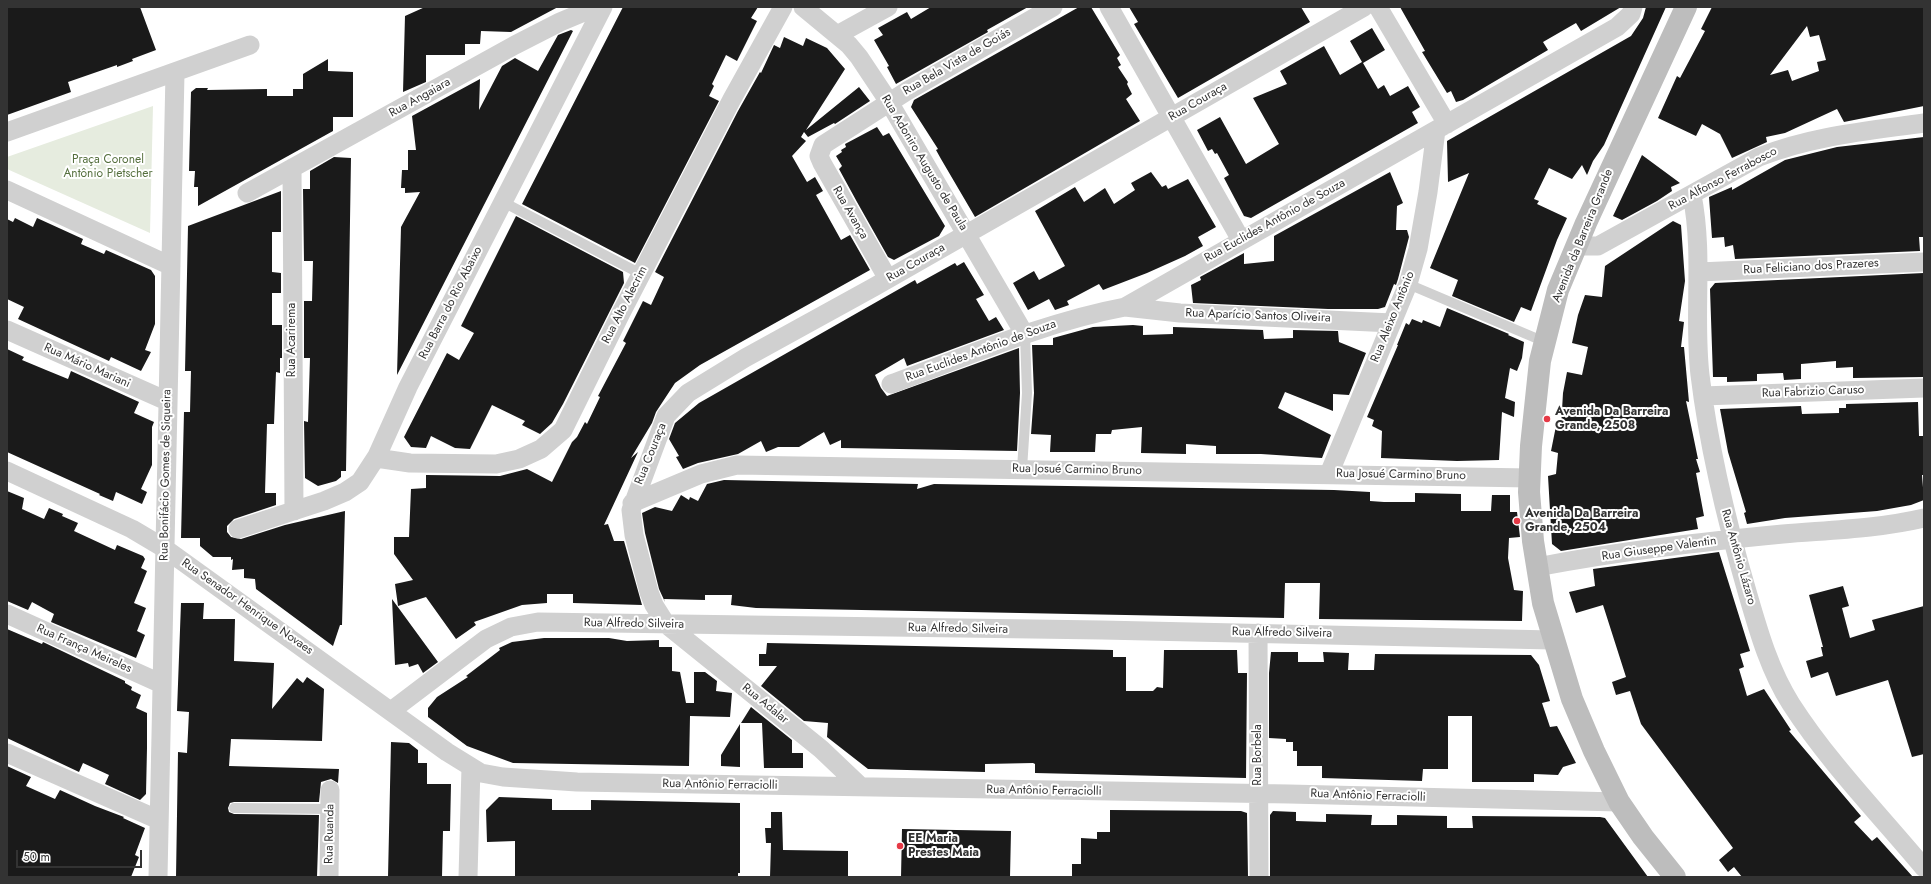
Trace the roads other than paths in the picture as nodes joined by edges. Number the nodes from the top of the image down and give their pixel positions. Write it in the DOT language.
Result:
graph roads {
  1 [pos="596,7"];
  2 [pos="603,7"];
  3 [pos="783,7"];
  4 [pos="803,7"];
  5 [pos="888,7"];
  6 [pos="1053,7"];
  7 [pos="1109,7"];
  8 [pos="1364,7"];
  9 [pos="1378,7"];
  10 [pos="1633,7"];
  11 [pos="1686,7"];
  12 [pos="837,35"];
  13 [pos="250,45"];
  14 [pos="174,73"];
  15 [pos="889,102"];
  16 [pos="1172,118"];
  17 [pos="1924,124"];
  18 [pos="1441,127"];
  19 [pos="7,132"];
  20 [pos="822,146"];
  21 [pos="292,168"];
  22 [pos="7,190"];
  23 [pos="247,193"];
  24 [pos="1692,195"];
  25 [pos="502,202"];
  26 [pos="966,234"];
  27 [pos="1241,240"];
  28 [pos="1577,246"];
  29 [pos="1924,262"];
  30 [pos="171,266"];
  31 [pos="1699,272"];
  32 [pos="641,274"];
  33 [pos="888,279"];
  34 [pos="1408,284"];
  35 [pos="1124,307"];
  36 [pos="1392,323"];
  37 [pos="7,330"];
  38 [pos="1025,335"];
  39 [pos="1545,342"];
  40 [pos="891,384"];
  41 [pos="1924,388"];
  42 [pos="1703,396"];
  43 [pos="167,401"];
  44 [pos="376,458"];
  45 [pos="1022,469"];
  46 [pos="7,472"];
  47 [pos="1330,474"];
  48 [pos="1530,478"];
  49 [pos="632,503"];
  50 [pos="294,511"];
  51 [pos="1924,518"];
  52 [pos="238,529"];
  53 [pos="1732,539"];
  54 [pos="164,548"];
  55 [pos="1537,567"];
  56 [pos="7,614"];
  57 [pos="666,624"];
  58 [pos="1258,633"];
  59 [pos="1552,640"];
  60 [pos="162,684"];
  61 [pos="391,711"];
  62 [pos="7,753"];
  63 [pos="471,767"];
  64 [pos="861,787"];
  65 [pos="330,790"];
  66 [pos="1258,793"];
  67 [pos="1619,802"];
  68 [pos="234,808"];
  69 [pos="330,809"];
  70 [pos="159,820"];
  71 [pos="1924,868"];
  72 [pos="158,877"];
  73 [pos="329,877"];
  74 [pos="468,877"];
  75 [pos="1259,877"];
  76 [pos="1675,877"];
  1 -- 21 [label="street, Rua Angaiara"];
  2 -- 25 [label="street, Rua Barra do Rio Abaixo"];
  3 -- 32 [label="street, Rua Alto Alecrim"];
  4 -- 12 [label="street, Rua Adoniro Augusto de Paula"];
  5 -- 12 [label="street"];
  6 -- 15 [label="street, Rua Bela Vista de Goiás"];
  7 -- 16 [label="street"];
  8 -- 16 [label="street, Rua Couraça"];
  9 -- 18 [label="street"];
  10 -- 18 [label="street, Rua Euclides Antônio de Souza"];
  11 -- 28 [label="main road, Avenida da Barreira Grande"];
  12 -- 15 [label="street, Rua Adoniro Augusto de Paula"];
  13 -- 14 [label="street"];
  14 -- 19 [label="street"];
  14 -- 30 [label="street, Rua Bonifácio Gomes de Siqueira"];
  15 -- 20 [label="street, Rua Bela Vista de Goiás"];
  15 -- 26 [label="street, Rua Adoniro Augusto de Paula"];
  16 -- 26 [label="street, Rua Couraça"];
  16 -- 27 [label="street"];
  17 -- 24 [label="street, Rua Alfonso Ferrabosco"];
  18 -- 27 [label="street, Rua Euclides Antônio de Souza"];
  18 -- 34 [label="street, Rua Aleixo Antônio"];
  20 -- 33 [label="street, Rua Avança"];
  21 -- 23 [label="street, Rua Angaiara"];
  21 -- 50 [label="street, Rua Acarirema"];
  22 -- 30 [label="street"];
  24 -- 28 [label="street, Rua Alfonso Ferrabosco"];
  24 -- 31 [label="street, Rua Antônio Lázaro"];
  25 -- 32 [label="lane"];
  25 -- 44 [label="street, Rua Barra do Rio Abaixo"];
  26 -- 33 [label="street, Rua Couraça"];
  26 -- 38 [label="street, Rua Adoniro Augusto de Paula"];
  27 -- 35 [label="street, Rua Euclides Antônio de Souza"];
  28 -- 39 [label="main road, Avenida da Barreira Grande"];
  29 -- 31 [label="street, Rua Feliciano dos Prazeres"];
  30 -- 43 [label="street, Rua Bonifácio Gomes de Siqueira"];
  31 -- 42 [label="street, Rua Antônio Lázaro"];
  32 -- 44 [label="street, Rua Alto Alecrim"];
  33 -- 49 [label="street, Rua Couraça"];
  34 -- 36 [label="street, Rua Aleixo Antônio"];
  34 -- 39 [label="lane"];
  35 -- 36 [label="street, Rua Aparício Santos Oliveira"];
  35 -- 38 [label="street, Rua Euclides Antônio de Souza"];
  36 -- 47 [label="street, Rua Aleixo Antônio"];
  37 -- 43 [label="street, Rua Mário Mariani"];
  38 -- 40 [label="street, Rua Euclides Antônio de Souza"];
  38 -- 45 [label="lane"];
  39 -- 48 [label="main road, Avenida da Barreira Grande"];
  41 -- 42 [label="street, Rua Fabrizio Caruso"];
  42 -- 53 [label="street, Rua Antônio Lázaro"];
  43 -- 54 [label="street, Rua Bonifácio Gomes de Siqueira"];
  44 -- 50 [label="street, Rua Barra do Rio Abaixo"];
  45 -- 47 [label="street, Rua Josué Carmino Bruno"];
  45 -- 49 [label="street, Rua Josué Carmino Bruno"];
  46 -- 54 [label="street, Rua Senador Henrique Novaes"];
  47 -- 48 [label="street, Rua Josué Carmino Bruno"];
  48 -- 55 [label="main road, Avenida da Barreira Grande"];
  49 -- 57 [label="street, Rua Couraça"];
  50 -- 52 [label="street, Rua Barra do Rio Abaixo"];
  51 -- 53 [label="street, Rua Giuseppe Valentin"];
  53 -- 55 [label="street, Rua Giuseppe Valentin"];
  53 -- 71 [label="street, Rua Antônio Lázaro"];
  54 -- 60 [label="street, Rua Bonifácio Gomes de Siqueira"];
  54 -- 61 [label="street, Rua Senador Henrique Novaes"];
  55 -- 59 [label="main road, Avenida da Barreira Grande"];
  56 -- 60 [label="street, Rua França Meireles"];
  57 -- 58 [label="street, Rua Alfredo Silveira"];
  57 -- 61 [label="street, Rua Alfredo Silveira"];
  57 -- 64 [label="street, Rua Adalar"];
  58 -- 59 [label="street, Rua Alfredo Silveira"];
  58 -- 66 [label="street, Rua Borbela"];
  59 -- 67 [label="main road, Avenida da Barreira Grande"];
  60 -- 70 [label="street, Rua Bonifácio Gomes de Siqueira"];
  61 -- 63 [label="street, Rua Senador Henrique Novaes"];
  62 -- 70 [label="street"];
  63 -- 64 [label="street, Rua Antônio Ferraciolli"];
  63 -- 74 [label="street"];
  64 -- 66 [label="street, Rua Antônio Ferraciolli"];
  65 -- 69 [label="street, Rua Ruanda"];
  66 -- 67 [label="street, Rua Antônio Ferraciolli"];
  66 -- 75 [label="street, Rua Borbela"];
  67 -- 76 [label="main road, Avenida da Barreira Grande"];
  68 -- 69 [label="lane"];
  69 -- 73 [label="street, Rua Ruanda"];
  70 -- 72 [label="street, Rua Bonifácio Gomes de Siqueira"];
}
